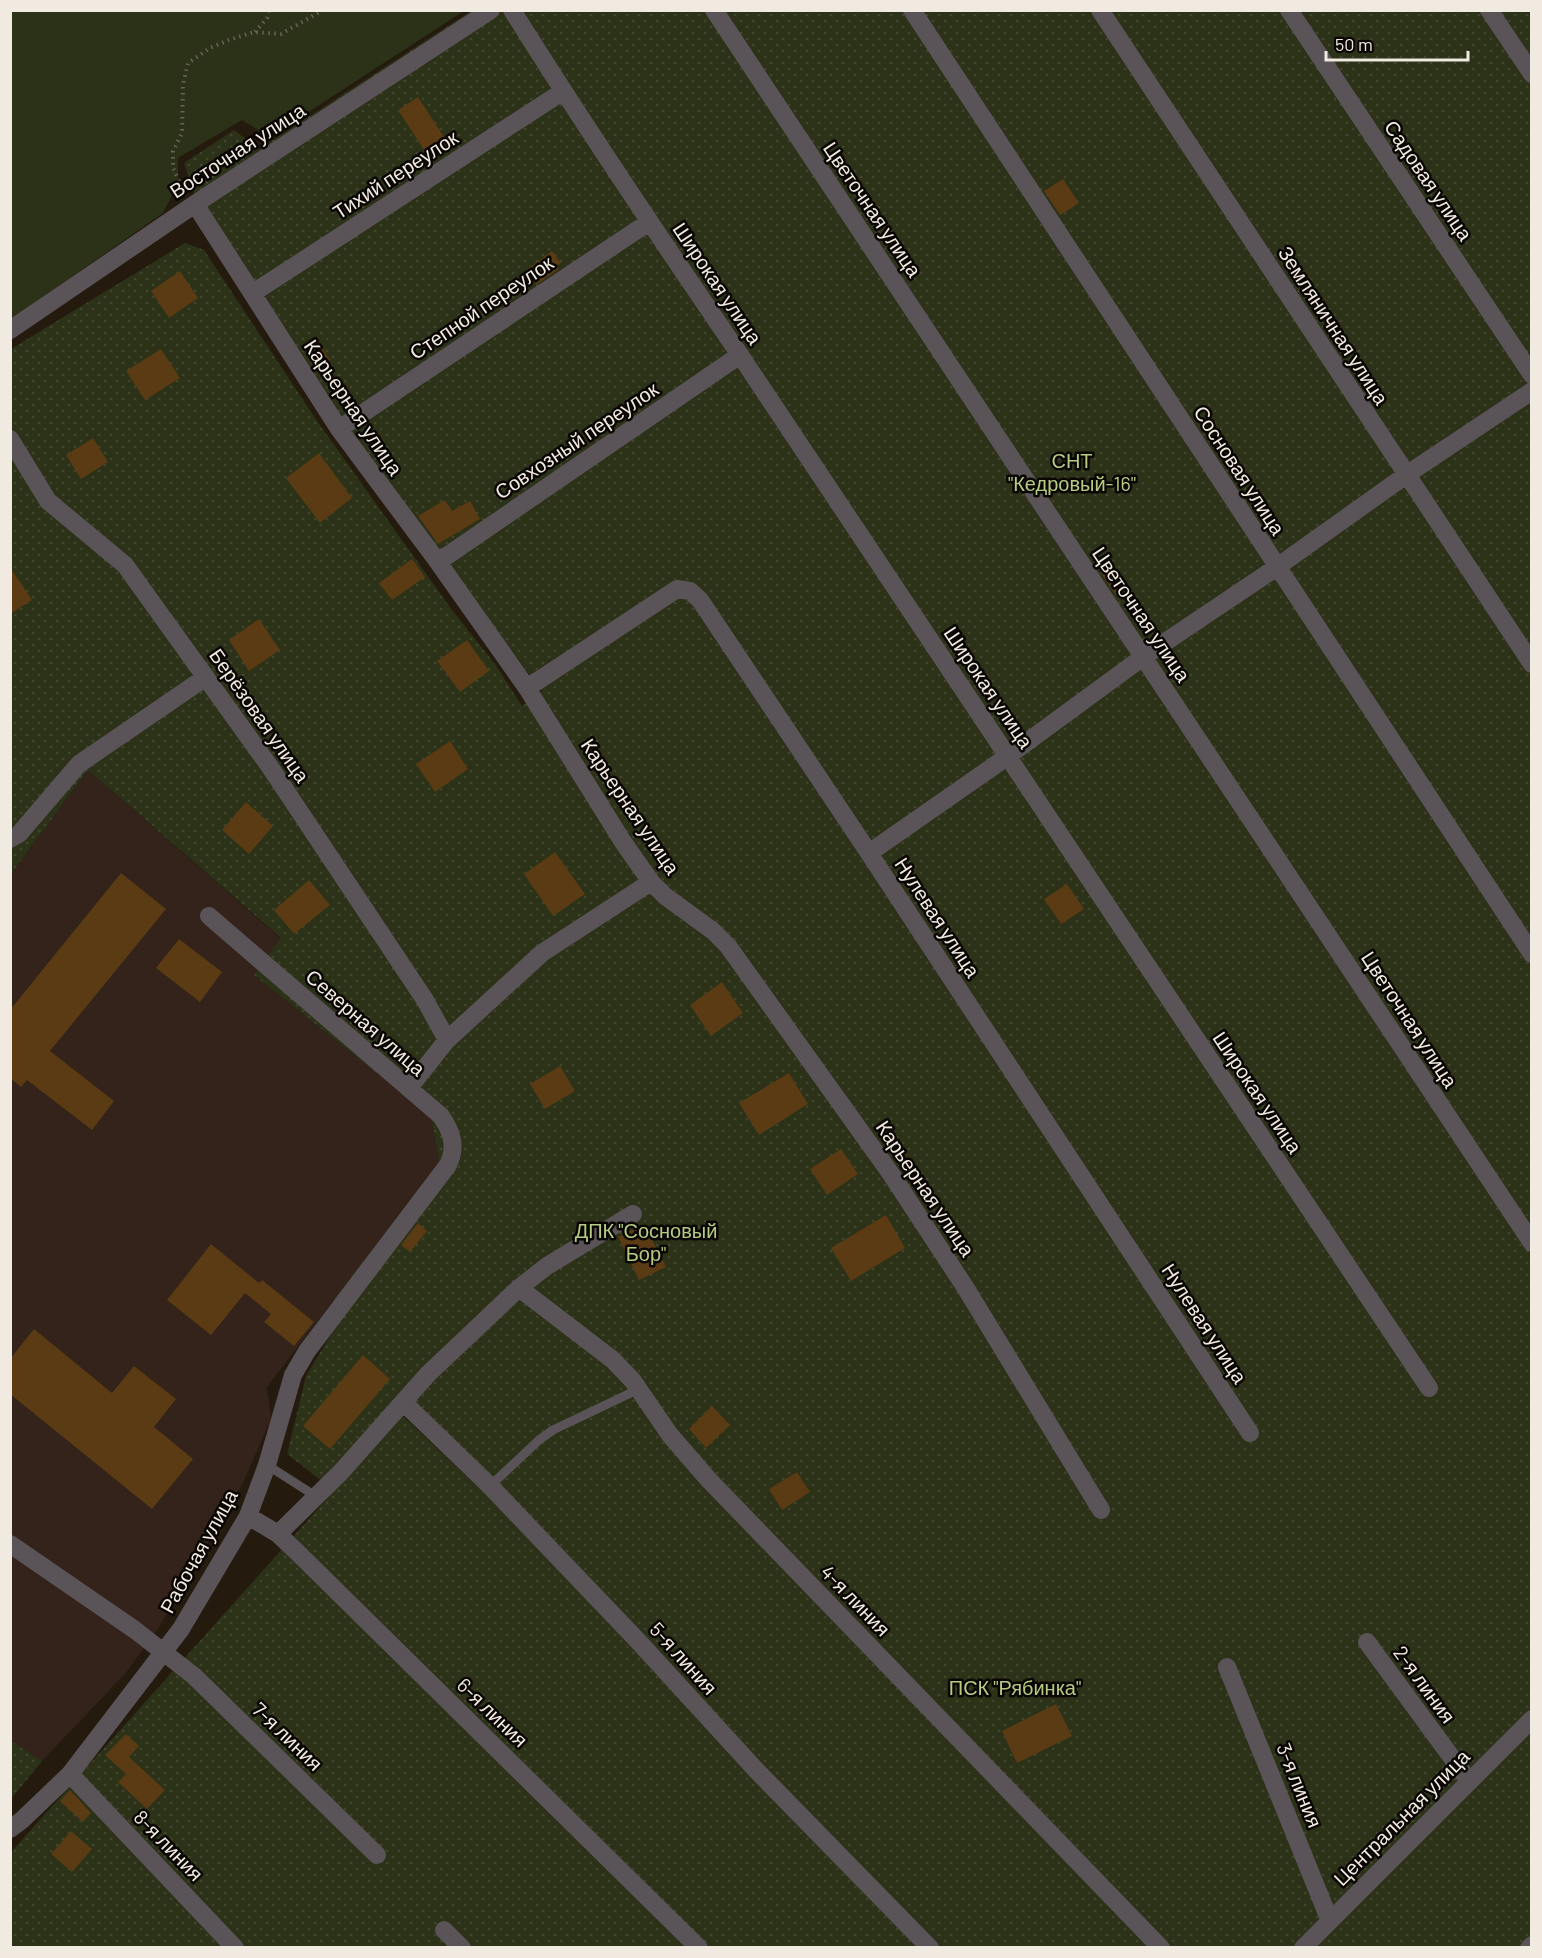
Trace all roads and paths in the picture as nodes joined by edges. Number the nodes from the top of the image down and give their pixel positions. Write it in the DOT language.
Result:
graph roads {
  1 [pos="269,10"];
  2 [pos="323,10"];
  3 [pos="491,10"];
  4 [pos="512,10"];
  5 [pos="714,10"];
  6 [pos="912,10"];
  7 [pos="1100,10"];
  8 [pos="1289,10"];
  9 [pos="1489,10"];
  10 [pos="255,32"];
  11 [pos="1532,74"];
  12 [pos="562,92"];
  13 [pos="195,204"];
  14 [pos="649,222"];
  15 [pos="253,293"];
  16 [pos="10,330"];
  17 [pos="740,355"];
  18 [pos="1532,375"];
  19 [pos="1532,391"];
  20 [pos="339,429"];
  21 [pos="10,439"];
  22 [pos="1406,475"];
  23 [pos="438,562"];
  24 [pos="1277,567"];
  25 [pos="1143,657"];
  26 [pos="1532,664"];
  27 [pos="206,677"];
  28 [pos="527,688"];
  29 [pos="1008,756"];
  30 [pos="10,839"];
  31 [pos="869,853"];
  32 [pos="651,882"];
  33 [pos="209,916"];
  34 [pos="1532,954"];
  35 [pos="447,1040"];
  36 [pos="409,1089"];
  37 [pos="438,1178"];
  38 [pos="633,1215"];
  39 [pos="1532,1243"];
  40 [pos="519,1288"];
  41 [pos="1429,1388"];
  42 [pos="639,1389"];
  43 [pos="403,1402"];
  44 [pos="1250,1433"];
  45 [pos="267,1465"];
  46 [pos="490,1486"];
  47 [pos="317,1497"];
  48 [pos="1101,1510"];
  49 [pos="248,1516"];
  50 [pos="278,1534"];
  51 [pos="10,1544"];
  52 [pos="1367,1642"];
  53 [pos="164,1652"];
  54 [pos="1227,1667"];
  55 [pos="1532,1719"];
  56 [pos="70,1774"];
  57 [pos="1469,1781"];
  58 [pos="10,1829"];
  59 [pos="377,1856"];
  60 [pos="1330,1921"];
  61 [pos="444,1930"];
  62 [pos="235,1947"];
  63 [pos="462,1947"];
  64 [pos="699,1947"];
  65 [pos="930,1947"];
  66 [pos="1161,1947"];
  67 [pos="1303,1947"];
  1 -- 10 [label="path"];
  2 -- 10 [label="path"];
  3 -- 13 [label="street, Восточная улица"];
  4 -- 12 [label="street, Широкая улица"];
  5 -- 25 [label="street, Цветочная улица"];
  6 -- 24 [label="street, Сосновая улица"];
  7 -- 22 [label="street, Земляничная улица"];
  8 -- 18 [label="street, Садовая улица"];
  9 -- 11 [label="street"];
  10 -- 13 [label="path"];
  12 -- 14 [label="street, Широкая улица"];
  12 -- 15 [label="street, Тихий переулок"];
  13 -- 15 [label="street, Карьерная улица"];
  13 -- 16 [label="street, Восточная улица"];
  14 -- 17 [label="street, Широкая улица"];
  14 -- 20 [label="street, Степной переулок"];
  15 -- 20 [label="street, Карьерная улица"];
  17 -- 23 [label="street, Совхозный переулок"];
  17 -- 29 [label="street, Широкая улица"];
  19 -- 22 [label="street"];
  20 -- 23 [label="street, Карьерная улица"];
  21 -- 27 [label="street, Берёзовая улица"];
  22 -- 24 [label="street"];
  22 -- 26 [label="street, Земляничная улица"];
  23 -- 28 [label="street, Карьерная улица"];
  24 -- 25 [label="street"];
  24 -- 34 [label="street, Сосновая улица"];
  25 -- 29 [label="street"];
  25 -- 39 [label="street, Цветочная улица"];
  27 -- 30 [label="street"];
  27 -- 35 [label="street, Берёзовая улица"];
  28 -- 31 [label="street, Нулевая улица"];
  28 -- 32 [label="street, Карьерная улица"];
  29 -- 31 [label="street"];
  29 -- 41 [label="street, Широкая улица"];
  31 -- 44 [label="street, Нулевая улица"];
  32 -- 35 [label="street"];
  32 -- 48 [label="street, Карьерная улица"];
  33 -- 36 [label="street, Северная улица"];
  35 -- 36 [label="street"];
  36 -- 37 [label="street, Северная улица"];
  37 -- 45 [label="street, Рабочая улица"];
  38 -- 40 [label="street"];
  40 -- 42 [label="street, 4-я линия"];
  40 -- 43 [label="street"];
  42 -- 46 [label="lane"];
  42 -- 66 [label="street, 4-я линия"];
  43 -- 46 [label="street, 5-я линия"];
  43 -- 47 [label="street"];
  45 -- 47 [label="lane"];
  45 -- 49 [label="street, Рабочая улица"];
  46 -- 65 [label="street, 5-я линия"];
  47 -- 50 [label="street"];
  49 -- 50 [label="street, 6-я линия"];
  49 -- 53 [label="street, Рабочая улица"];
  50 -- 64 [label="street, 6-я линия"];
  51 -- 53 [label="street, 7-я линия"];
  52 -- 57 [label="street, 2-я линия"];
  53 -- 56 [label="street, Рабочая улица"];
  53 -- 59 [label="street, 7-я линия"];
  54 -- 60 [label="street, 3-я линия"];
  55 -- 57 [label="street, Центральная улица"];
  56 -- 58 [label="street, Рабочая улица"];
  56 -- 62 [label="street, 8-я линия"];
  57 -- 60 [label="street, Центральная улица"];
  60 -- 67 [label="street, Центральная улица"];
  61 -- 63 [label="street"];
}
